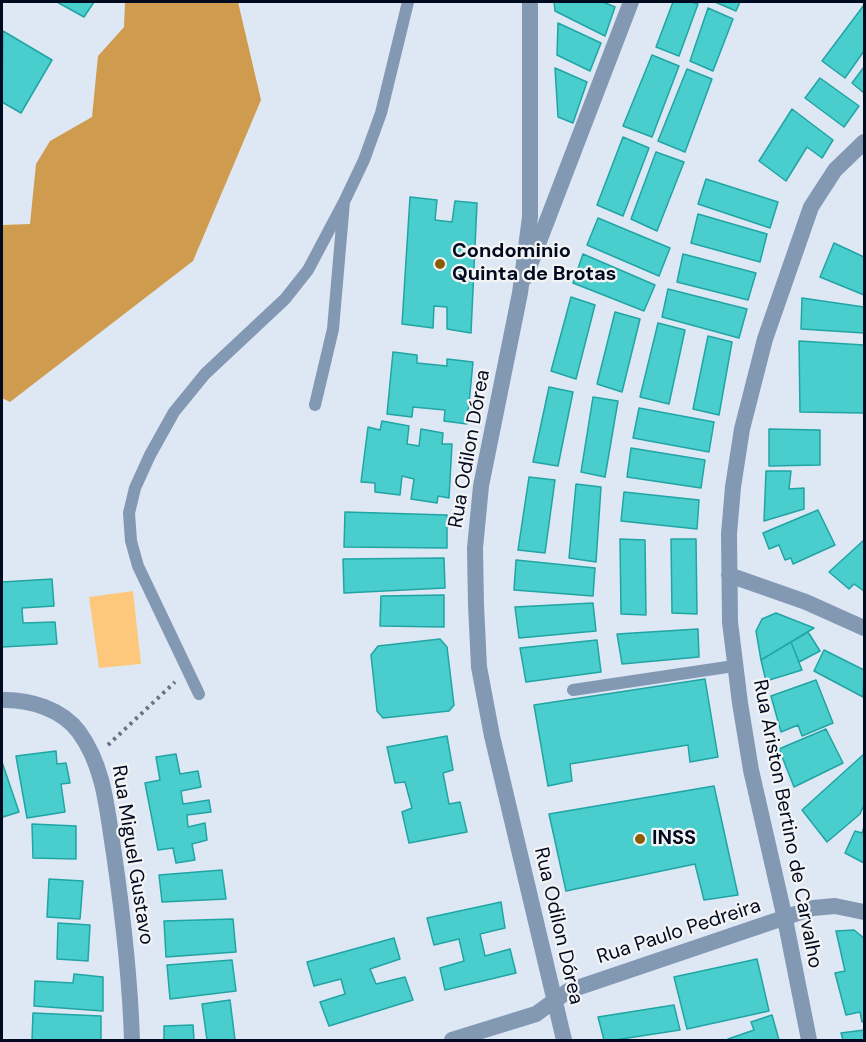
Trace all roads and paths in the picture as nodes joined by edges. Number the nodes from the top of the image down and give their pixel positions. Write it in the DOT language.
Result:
graph roads {
  1 [pos="408,2"];
  2 [pos="530,2"];
  3 [pos="631,2"];
  4 [pos="864,142"];
  5 [pos="344,202"];
  6 [pos="520,293"];
  7 [pos="315,405"];
  8 [pos="729,575"];
  9 [pos="864,628"];
  10 [pos="734,666"];
  11 [pos="188,669"];
  12 [pos="573,690"];
  13 [pos="199,694"];
  14 [pos="2,700"];
  15 [pos="94,757"];
  16 [pos="864,912"];
  17 [pos="785,919"];
  18 [pos="554,1002"];
  19 [pos="132,1041"];
  20 [pos="452,1041"];
  21 [pos="564,1041"];
  22 [pos="809,1041"];
  1 -- 5 [label="lane"];
  2 -- 6 [label="street, Rua Odilon Dórea"];
  3 -- 6 [label="street"];
  4 -- 8 [label="street, Rua Ariston Bertino de Carvalho"];
  5 -- 7 [label="lane"];
  5 -- 11 [label="lane"];
  6 -- 18 [label="street, Rua Odilon Dórea"];
  8 -- 9 [label="street"];
  8 -- 10 [label="street, Rua Ariston Bertino de Carvalho"];
  10 -- 12 [label="lane"];
  10 -- 17 [label="street, Rua Ariston Bertino de Carvalho"];
  11 -- 13 [label="lane"];
  11 -- 15 [label="path"];
  14 -- 15 [label="street, Rua Miguel Gustavo"];
  15 -- 19 [label="street, Rua Miguel Gustavo"];
  16 -- 17 [label="street, Rua Paulo Pedreira"];
  17 -- 18 [label="street, Rua Paulo Pedreira"];
  17 -- 22 [label="street, Rua Ariston Bertino de Carvalho"];
  18 -- 20 [label="street, Rua Paulo Pedreira"];
  18 -- 21 [label="street, Rua Odilon Dórea"];
}
